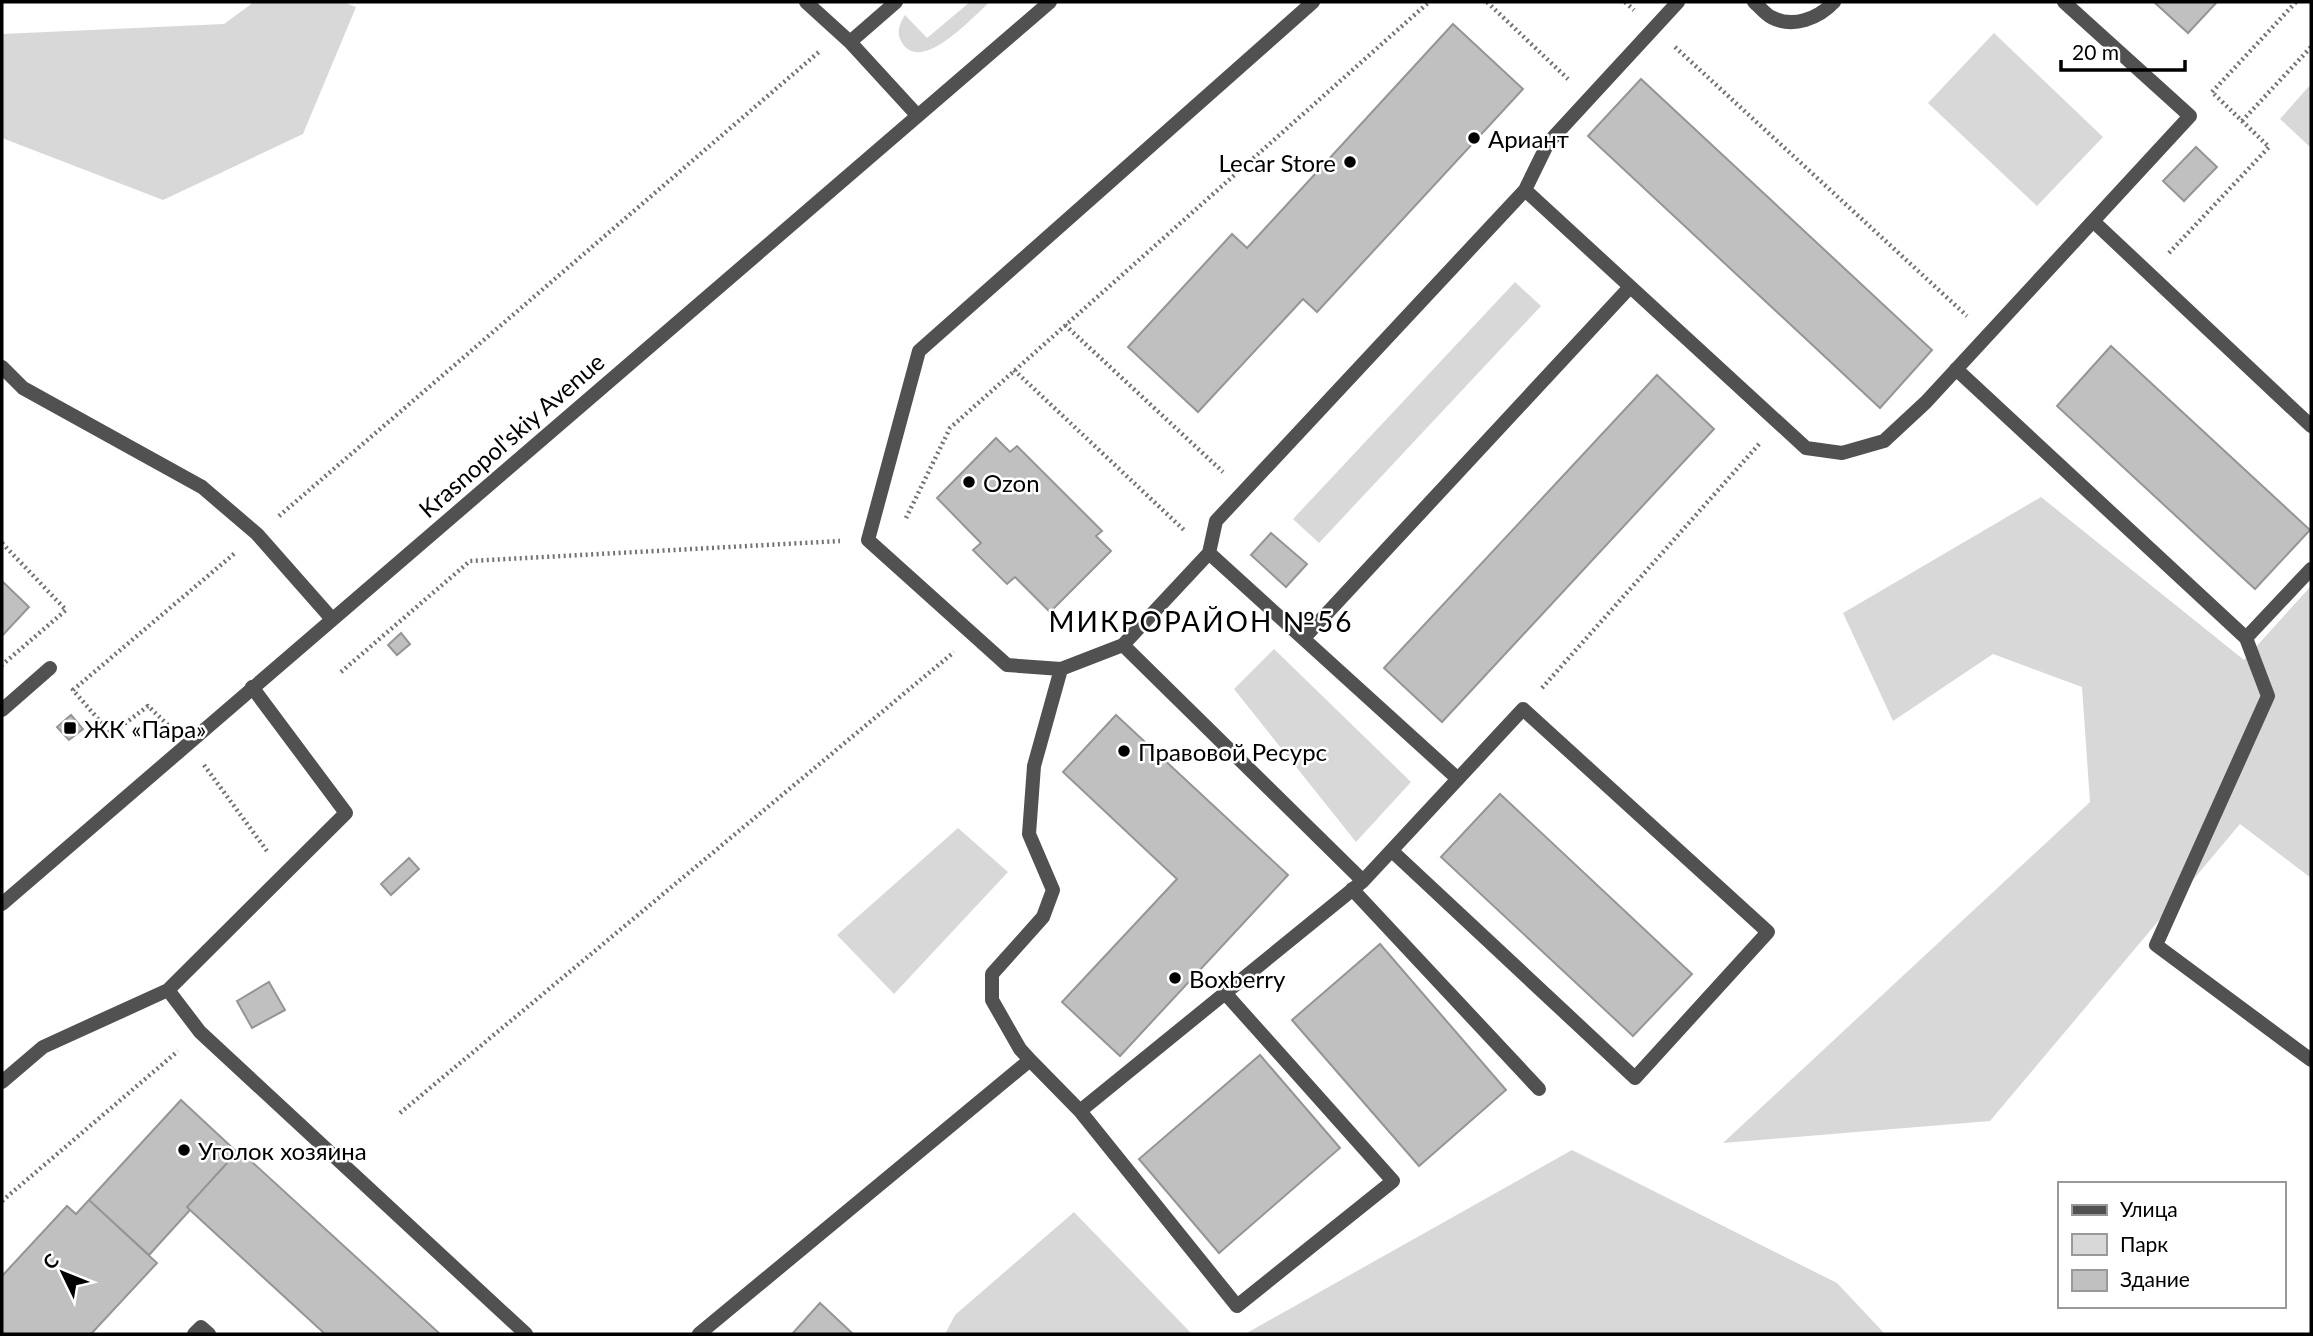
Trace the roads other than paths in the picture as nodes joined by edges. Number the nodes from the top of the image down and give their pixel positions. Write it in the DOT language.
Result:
graph roads {
  1 [pos="806,2"];
  2 [pos="896,2"];
  3 [pos="1050,2"];
  4 [pos="1313,2"];
  5 [pos="1678,2"];
  6 [pos="1754,2"];
  7 [pos="1834,2"];
  8 [pos="2064,2"];
  9 [pos="850,42"];
  10 [pos="917,115"];
  11 [pos="1525,190"];
  12 [pos="2093,222"];
  13 [pos="1630,287"];
  14 [pos="2,367"];
  15 [pos="1956,369"];
  16 [pos="2311,426"];
  17 [pos="1209,553"];
  18 [pos="2311,569"];
  19 [pos="332,619"];
  20 [pos="1304,638"];
  21 [pos="2246,638"];
  22 [pos="1123,645"];
  23 [pos="50,668"];
  24 [pos="1061,668"];
  25 [pos="252,687"];
  26 [pos="2,709"];
  27 [pos="1458,779"];
  28 [pos="1392,851"];
  29 [pos="1357,885"];
  30 [pos="2,904"];
  31 [pos="168,990"];
  32 [pos="1225,993"];
  33 [pos="1030,1060"];
  34 [pos="2311,1060"];
  35 [pos="2,1082"];
  36 [pos="1539,1089"];
  37 [pos="1080,1111"];
  38 [pos="194,1334"];
  39 [pos="209,1334"];
  40 [pos="526,1334"];
  41 [pos="699,1334"];
  1 -- 9 [label="street"];
  2 -- 9 [label="street"];
  3 -- 10 [label="street, Krasnopol'skiy Avenue"];
  4 -- 24 [label="street"];
  5 -- 11 [label="street"];
  6 -- 7 [label="street"];
  8 -- 12 [label="street"];
  9 -- 10 [label="street"];
  10 -- 19 [label="street, Krasnopol'skiy Avenue"];
  11 -- 13 [label="street"];
  11 -- 17 [label="street"];
  12 -- 15 [label="street"];
  12 -- 16 [label="street"];
  13 -- 15 [label="street"];
  13 -- 20 [label="street"];
  14 -- 19 [label="street"];
  15 -- 21 [label="street"];
  17 -- 20 [label="street"];
  17 -- 22 [label="street"];
  18 -- 21 [label="street"];
  19 -- 25 [label="street, Krasnopol'skiy Avenue"];
  20 -- 27 [label="street"];
  21 -- 34 [label="street"];
  22 -- 24 [label="street"];
  22 -- 29 [label="street"];
  23 -- 26 [label="street"];
  24 -- 33 [label="street"];
  25 -- 30 [label="street, Krasnopol'skiy Avenue"];
  25 -- 31 [label="street"];
  27 -- 28 [label="street"];
  27 -- 28 [label="street"];
  28 -- 29 [label="street"];
  29 -- 32 [label="street"];
  29 -- 36 [label="street"];
  31 -- 35 [label="street"];
  31 -- 40 [label="street"];
  32 -- 37 [label="street"];
  32 -- 37 [label="street"];
  33 -- 37 [label="street"];
  33 -- 41 [label="street"];
  38 -- 39 [label="street"];
}
